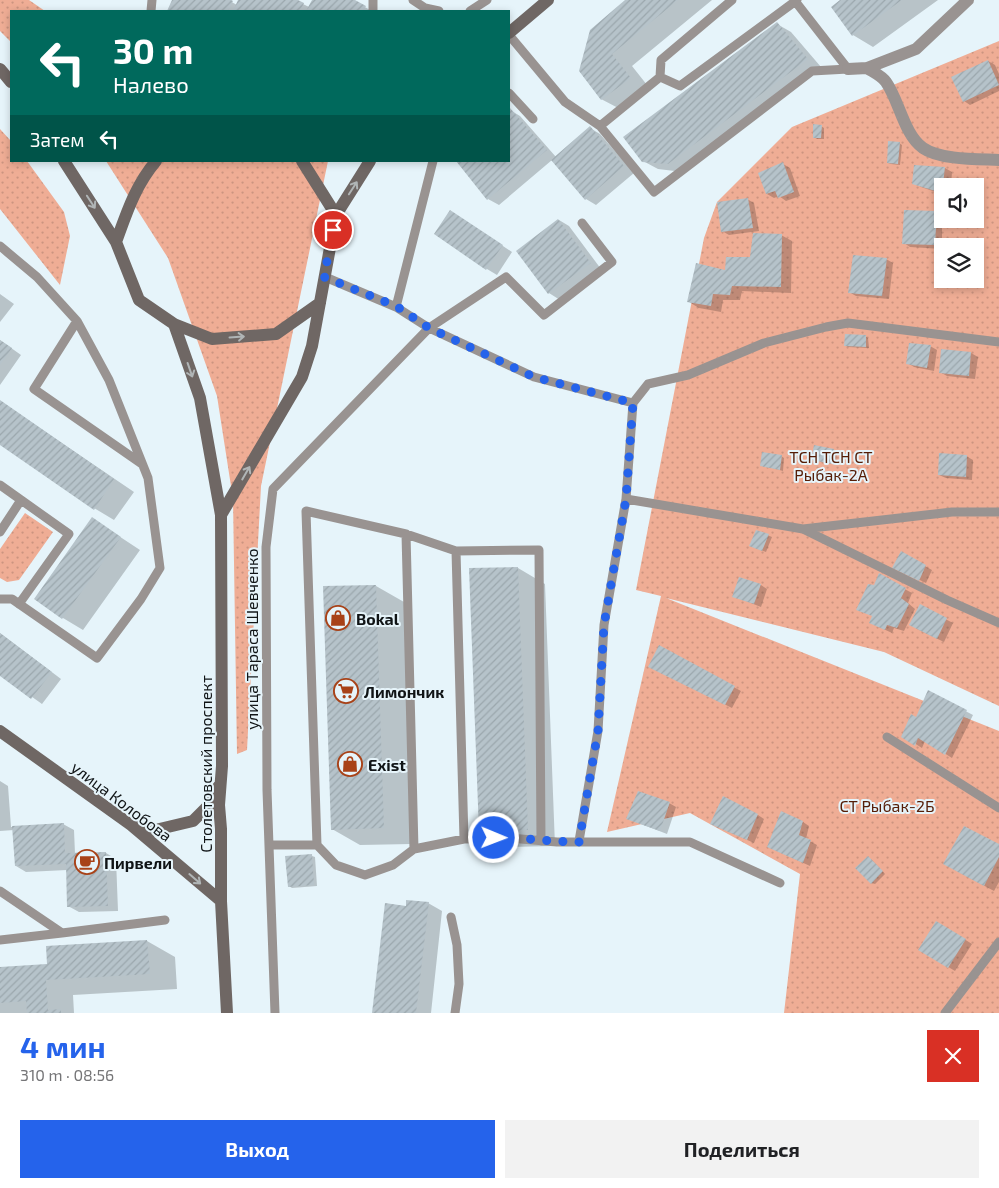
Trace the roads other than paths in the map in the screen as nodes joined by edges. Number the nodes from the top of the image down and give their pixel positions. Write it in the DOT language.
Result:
graph roads {
  1 [pos="413,0"];
  2 [pos="486,0"];
  3 [pos="548,0"];
  4 [pos="732,0"];
  5 [pos="968,0"];
  6 [pos="796,1"];
  7 [pos="434,10"];
  8 [pos="471,10"];
  9 [pos="510,33"];
  10 [pos="510,35"];
  11 [pos="867,68"];
  12 [pos="848,70"];
  13 [pos="660,77"];
  14 [pos="510,94"];
  15 [pos="532,119"];
  16 [pos="600,126"];
  17 [pos="999,160"];
  18 [pos="65,162"];
  19 [pos="155,162"];
  20 [pos="304,162"];
  21 [pos="369,162"];
  22 [pos="432,162"];
  23 [pos="336,215"];
  24 [pos="582,223"];
  25 [pos="116,242"];
  26 [pos="0,246"];
  27 [pos="324,277"];
  28 [pos="320,304"];
  29 [pos="396,306"];
  30 [pos="77,321"];
  31 [pos="174,324"];
  32 [pos="429,328"];
  33 [pos="999,342"];
  34 [pos="633,403"];
  35 [pos="142,464"];
  36 [pos="0,485"];
  37 [pos="626,499"];
  38 [pos="21,500"];
  39 [pos="999,512"];
  40 [pos="221,515"];
  41 [pos="803,529"];
  42 [pos="0,532"];
  43 [pos="406,534"];
  44 [pos="456,551"];
  45 [pos="0,599"];
  46 [pos="19,604"];
  47 [pos="999,623"];
  48 [pos="0,731"];
  49 [pos="887,737"];
  50 [pos="222,766"];
  51 [pos="999,808"];
  52 [pos="130,825"];
  53 [pos="464,839"];
  54 [pos="541,841"];
  55 [pos="579,842"];
  56 [pos="270,845"];
  57 [pos="317,845"];
  58 [pos="414,848"];
  59 [pos="780,883"];
  60 [pos="0,891"];
  61 [pos="221,901"];
  62 [pos="451,917"];
  63 [pos="165,920"];
  64 [pos="62,933"];
  65 [pos="0,940"];
  66 [pos="999,942"];
  67 [pos="227,1013"];
  68 [pos="275,1013"];
  69 [pos="455,1013"];
  70 [pos="946,1013"];
  1 -- 7 [label="lane"];
  2 -- 8 [label="lane"];
  3 -- 9 [label="main road"];
  4 -- 13 [label="lane"];
  5 -- 11 [label="street"];
  6 -- 12 [label="lane"];
  6 -- 13 [label="lane"];
  10 -- 16 [label="lane"];
  11 -- 12 [label="street"];
  11 -- 17 [label="street"];
  12 -- 16 [label="lane"];
  13 -- 16 [label="lane"];
  14 -- 15 [label="lane"];
  18 -- 25 [label="main road, one-way"];
  19 -- 25 [label="main road"];
  20 -- 23 [label="main road"];
  23 -- 21 [label="main road, one-way"];
  22 -- 29 [label="lane"];
  23 -- 27 [label="main road"];
  24 -- 32 [label="lane"];
  25 -- 31 [label="main road"];
  26 -- 30 [label="lane"];
  27 -- 28 [label="main road"];
  27 -- 29 [label="lane"];
  31 -- 28 [label="main road, one-way"];
  40 -- 28 [label="main road, one-way"];
  29 -- 32 [label="lane"];
  30 -- 35 [label="lane"];
  30 -- 35 [label="lane"];
  31 -- 40 [label="main road, Столетовский проспект, one-way"];
  32 -- 34 [label="lane"];
  32 -- 56 [label="lane, улица Тараса Шевченко"];
  33 -- 34 [label="lane"];
  34 -- 37 [label="lane"];
  35 -- 46 [label="lane"];
  36 -- 38 [label="lane"];
  37 -- 41 [label="lane"];
  37 -- 55 [label="lane"];
  38 -- 42 [label="lane"];
  38 -- 46 [label="lane"];
  39 -- 41 [label="lane"];
  40 -- 50 [label="main road, Столетовский проспект"];
  41 -- 47 [label="lane"];
  43 -- 44 [label="lane"];
  43 -- 57 [label="lane"];
  43 -- 58 [label="lane"];
  44 -- 53 [label="lane"];
  44 -- 54 [label="lane"];
  45 -- 46 [label="lane"];
  48 -- 52 [label="main road, улица Колобова"];
  49 -- 51 [label="lane"];
  50 -- 52 [label="main road"];
  50 -- 61 [label="main road, Столетовский проспект"];
  52 -- 61 [label="main road, улица Колобова, one-way"];
  53 -- 54 [label="lane"];
  53 -- 58 [label="lane"];
  54 -- 55 [label="lane"];
  55 -- 59 [label="lane"];
  56 -- 57 [label="lane"];
  56 -- 68 [label="lane, улица Тараса Шевченко"];
  57 -- 58 [label="lane"];
  60 -- 64 [label="lane"];
  61 -- 67 [label="main road, Столетовский проспект"];
  62 -- 69 [label="lane"];
  63 -- 64 [label="lane"];
  64 -- 65 [label="lane"];
  66 -- 70 [label="lane"];
}
